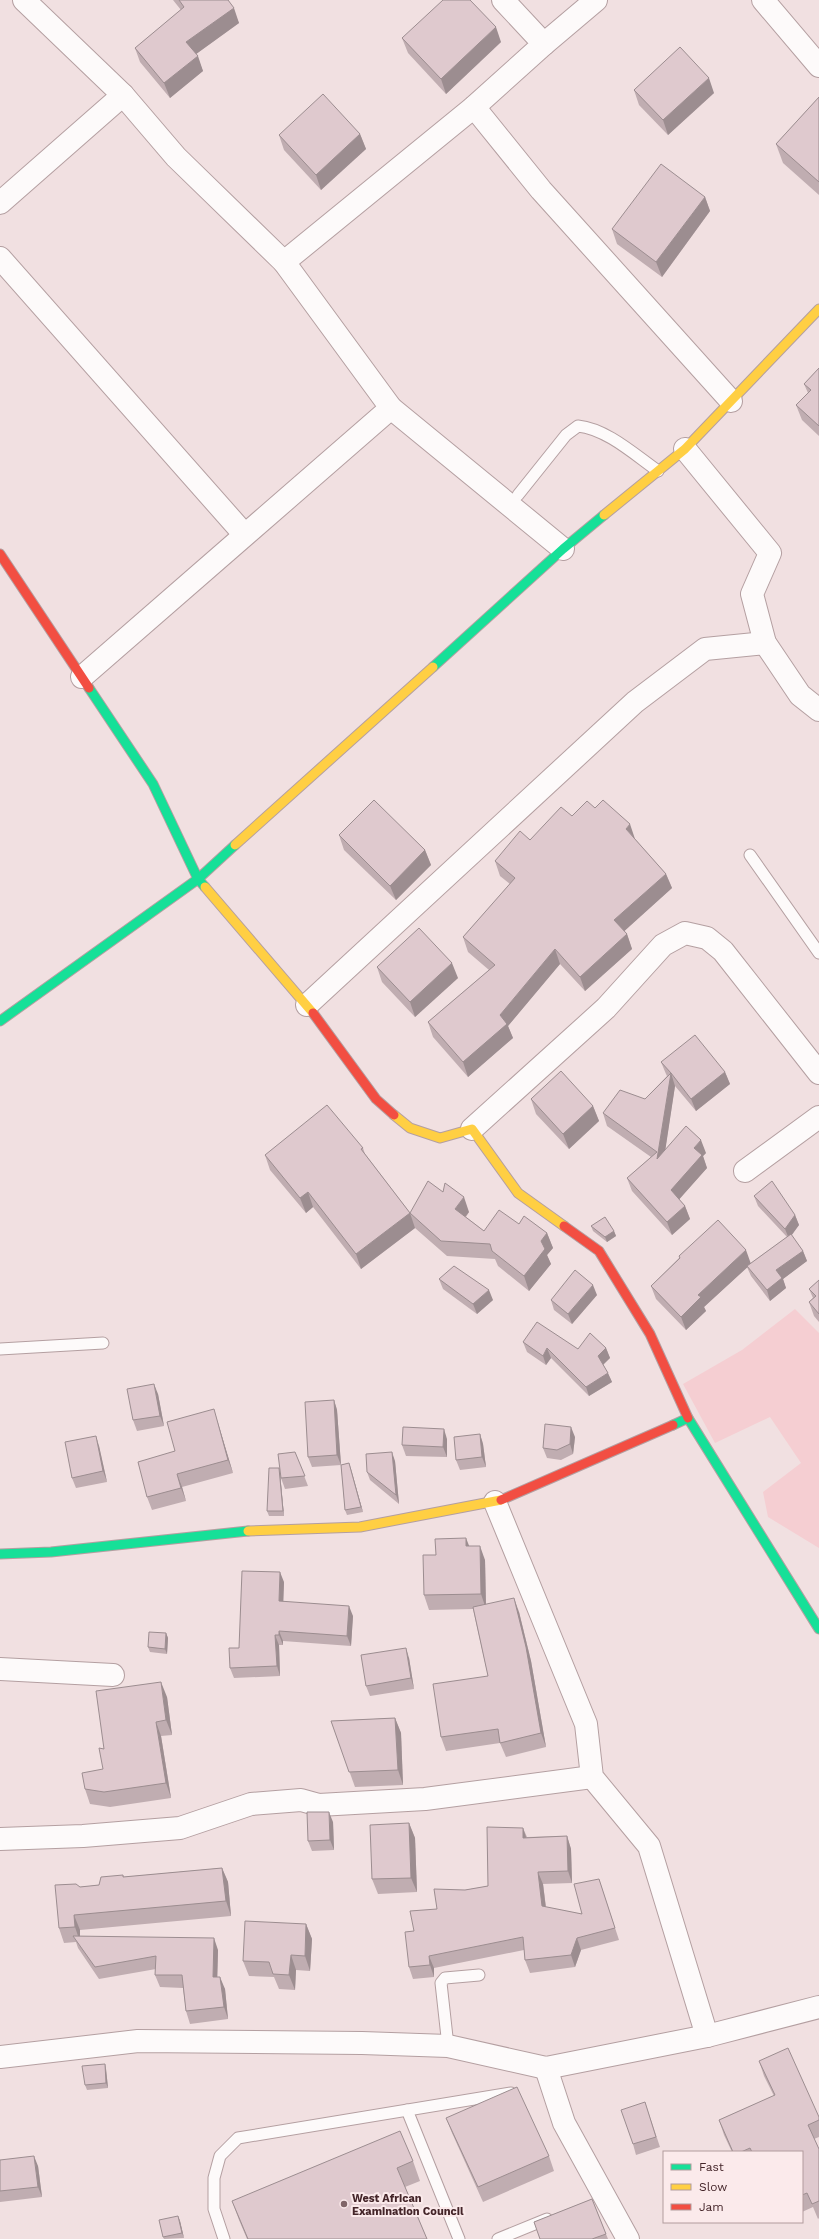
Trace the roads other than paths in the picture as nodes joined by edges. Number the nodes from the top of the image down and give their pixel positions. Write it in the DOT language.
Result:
graph roads {
  1 [pos="24,0"];
  2 [pos="503,0"];
  3 [pos="596,0"];
  4 [pos="763,0"];
  5 [pos="544,44"];
  6 [pos="819,66"];
  7 [pos="123,95"];
  8 [pos="474,107"];
  9 [pos="0,203"];
  10 [pos="0,258"];
  11 [pos="284,262"];
  12 [pos="819,309"];
  13 [pos="731,401"];
  14 [pos="391,408"];
  15 [pos="685,449"];
  16 [pos="658,471"];
  17 [pos="518,495"];
  18 [pos="244,534"];
  19 [pos="563,550"];
  20 [pos="0,554"];
  21 [pos="765,644"];
  22 [pos="82,677"];
  23 [pos="819,710"];
  24 [pos="750,855"];
  25 [pos="198,880"];
  26 [pos="819,953"];
  27 [pos="307,1005"];
  28 [pos="0,1021"];
  29 [pos="819,1073"];
  30 [pos="819,1117"];
  31 [pos="472,1129"];
  32 [pos="745,1171"];
  33 [pos="103,1343"];
  34 [pos="0,1349"];
  35 [pos="688,1418"];
  36 [pos="495,1502"];
  37 [pos="0,1554"];
  38 [pos="819,1629"];
  39 [pos="0,1669"];
  40 [pos="113,1675"];
  41 [pos="592,1777"];
  42 [pos="0,1839"];
  43 [pos="480,1975"];
  44 [pos="819,2007"];
  45 [pos="707,2036"];
  46 [pos="448,2046"];
  47 [pos="0,2057"];
  48 [pos="546,2068"];
  49 [pos="512,2093"];
  50 [pos="407,2110"];
  51 [pos="560,2214"];
  52 [pos="224,2239"];
  53 [pos="459,2239"];
  54 [pos="498,2239"];
  55 [pos="628,2239"];
  1 -- 7 [label="street"];
  2 -- 5 [label="street"];
  3 -- 5 [label="street"];
  4 -- 6 [label="street"];
  5 -- 8 [label="street"];
  7 -- 9 [label="street"];
  7 -- 11 [label="street"];
  8 -- 11 [label="street"];
  8 -- 13 [label="street"];
  10 -- 18 [label="street"];
  11 -- 14 [label="street"];
  12 -- 13 [label="street"];
  13 -- 15 [label="street"];
  14 -- 18 [label="street"];
  14 -- 19 [label="street"];
  15 -- 16 [label="street"];
  15 -- 21 [label="street"];
  16 -- 17 [label="lane"];
  16 -- 19 [label="street"];
  18 -- 22 [label="street"];
  19 -- 25 [label="street"];
  20 -- 22 [label="street"];
  21 -- 23 [label="street"];
  21 -- 27 [label="street"];
  22 -- 25 [label="street"];
  24 -- 26 [label="lane"];
  25 -- 27 [label="street"];
  25 -- 28 [label="street"];
  27 -- 31 [label="street"];
  29 -- 31 [label="street"];
  30 -- 32 [label="street"];
  31 -- 35 [label="street"];
  33 -- 34 [label="lane"];
  35 -- 36 [label="street"];
  35 -- 38 [label="street"];
  36 -- 37 [label="street"];
  36 -- 41 [label="street"];
  39 -- 40 [label="street"];
  41 -- 42 [label="street"];
  41 -- 45 [label="street"];
  43 -- 46 [label="lane"];
  44 -- 45 [label="street"];
  45 -- 48 [label="street"];
  46 -- 47 [label="street"];
  46 -- 48 [label="street"];
  48 -- 55 [label="street"];
  49 -- 50 [label="lane"];
  50 -- 52 [label="lane"];
  50 -- 53 [label="lane"];
  51 -- 54 [label="lane"];
}
